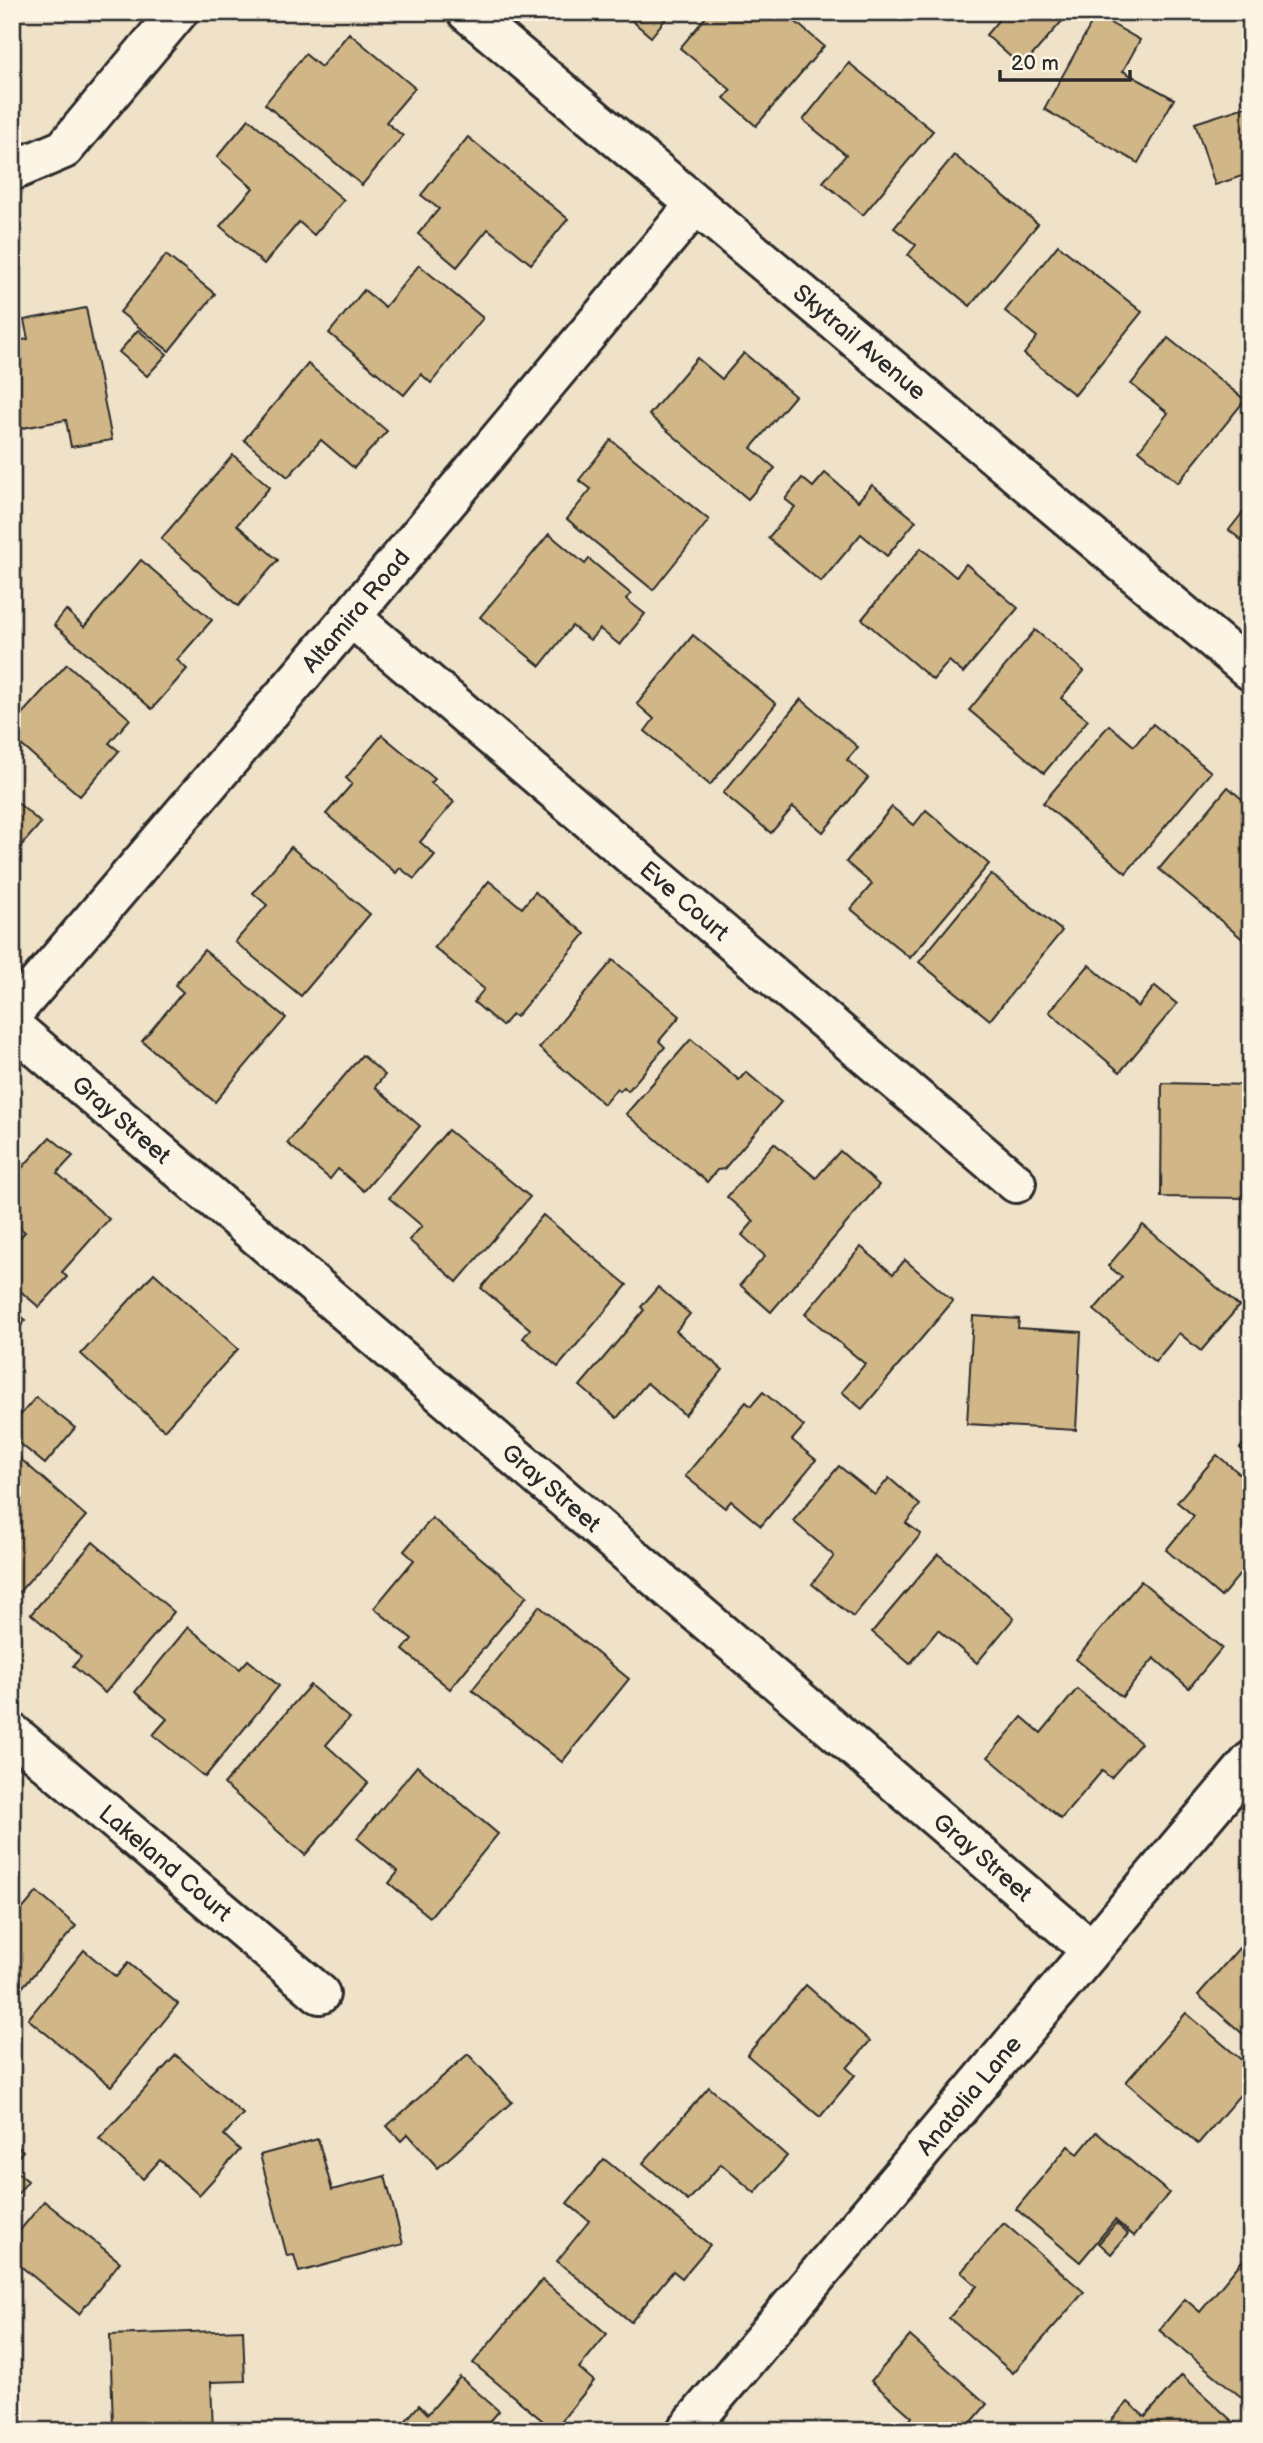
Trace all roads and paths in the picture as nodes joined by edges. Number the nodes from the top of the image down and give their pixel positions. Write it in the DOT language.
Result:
graph roads {
  1 [pos="178,12"];
  2 [pos="467,12"];
  3 [pos="12,171"];
  4 [pos="695,205"];
  5 [pos="351,617"];
  6 [pos="1251,671"];
  7 [pos="12,1014"];
  8 [pos="12,1026"];
  9 [pos="1016,1183"];
  10 [pos="12,1733"];
  11 [pos="1251,1760"];
  12 [pos="1091,1950"];
  13 [pos="320,1994"];
  14 [pos="686,2431"];
  1 -- 3 [label="street"];
  2 -- 4 [label="street, Skytrail Avenue"];
  4 -- 5 [label="street, Altamira Road"];
  4 -- 6 [label="street, Skytrail Avenue"];
  5 -- 7 [label="street, Altamira Road"];
  5 -- 9 [label="street, Eve Court"];
  8 -- 12 [label="street, Gray Street"];
  10 -- 13 [label="street, Lakeland Court"];
  11 -- 12 [label="street, Anatolia Lane"];
  12 -- 14 [label="street, Anatolia Lane"];
}
